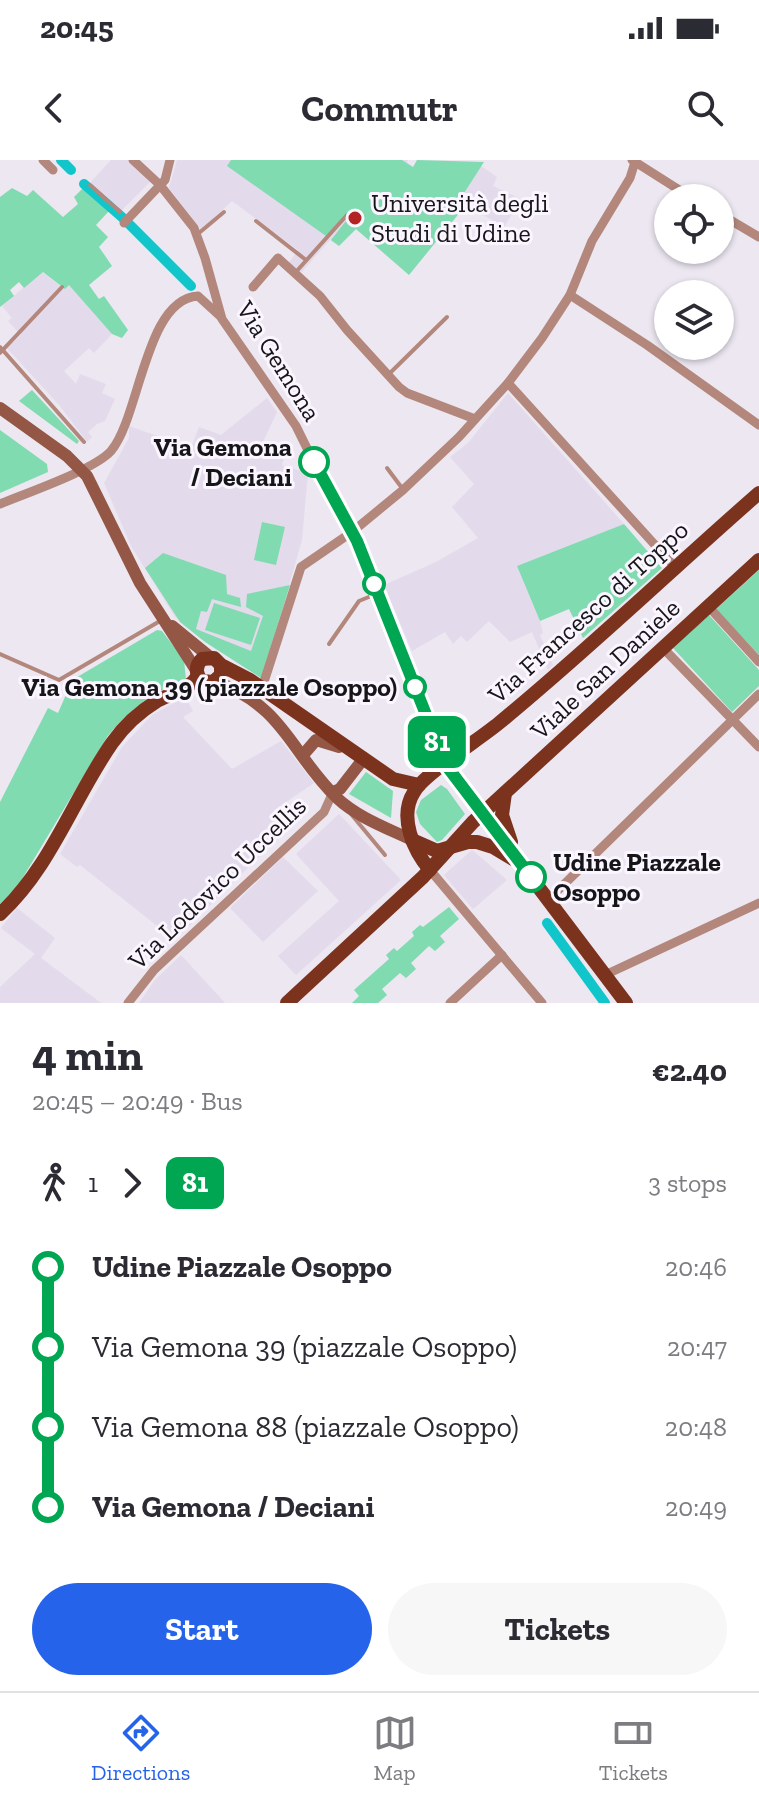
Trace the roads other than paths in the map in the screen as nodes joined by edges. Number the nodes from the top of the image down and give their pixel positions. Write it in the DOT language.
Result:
graph roads {
  1 [pos="43,160"];
  2 [pos="133,160"];
  3 [pos="170,160"];
  4 [pos="633,161"];
  5 [pos="53,170"];
  6 [pos="670,184"];
  7 [pos="90,185"];
  8 [pos="160,185"];
  9 [pos="224,212"];
  10 [pos="347,215"];
  11 [pos="125,219"];
  12 [pos="256,221"];
  13 [pos="734,222"];
  14 [pos="197,235"];
  15 [pos="759,237"];
  16 [pos="306,260"];
  17 [pos="295,273"];
  18 [pos="62,287"];
  19 [pos="253,287"];
  20 [pos="570,295"];
  21 [pos="447,317"];
  22 [pos="222,319"];
  23 [pos="1,350"];
  24 [pos="387,375"];
  25 [pos="508,383"];
  26 [pos="3,409"];
  27 [pos="475,419"];
  28 [pos="759,425"];
  29 [pos="84,442"];
  30 [pos="387,468"];
  31 [pos="81,470"];
  32 [pos="403,490"];
  33 [pos="759,493"];
  34 [pos="0,504"];
  35 [pos="352,532"];
  36 [pos="759,560"];
  37 [pos="675,567"];
  38 [pos="378,593"];
  39 [pos="708,606"];
  40 [pos="163,618"];
  41 [pos="329,644"];
  42 [pos="663,648"];
  43 [pos="0,654"];
  44 [pos="215,661"];
  45 [pos="759,662"];
  46 [pos="197,673"];
  47 [pos="215,681"];
  48 [pos="262,688"];
  49 [pos="759,694"];
  50 [pos="732,720"];
  51 [pos="759,747"];
  52 [pos="303,755"];
  53 [pos="364,758"];
  54 [pos="446,765"];
  55 [pos="419,785"];
  56 [pos="333,792"];
  57 [pos="505,793"];
  58 [pos="346,805"];
  59 [pos="483,813"];
  60 [pos="412,840"];
  61 [pos="448,849"];
  62 [pos="385,855"];
  63 [pos="520,863"];
  64 [pos="430,870"];
  65 [pos="548,900"];
  66 [pos="759,903"];
  67 [pos="0,914"];
  68 [pos="502,955"];
  69 [pos="605,975"];
  70 [pos="128,1003"];
  71 [pos="287,1003"];
  72 [pos="450,1003"];
  73 [pos="542,1003"];
  74 [pos="626,1003"];
  1 -- 5 [label="street"];
  2 -- 8 [label="street, Via Gemona"];
  3 -- 8 [label="street"];
  4 -- 6 [label="street"];
  4 -- 20 [label="street"];
  7 -- 11 [label="lane"];
  8 -- 11 [label="street"];
  8 -- 14 [label="street, Via Gemona"];
  9 -- 14 [label="lane"];
  10 -- 16 [label="lane"];
  12 -- 16 [label="lane"];
  13 -- 15 [label="street"];
  14 -- 22 [label="street, Via Gemona"];
  16 -- 17 [label="lane"];
  17 -- 19 [label="street"];
  17 -- 24 [label="street"];
  18 -- 23 [label="lane"];
  20 -- 25 [label="street"];
  20 -- 28 [label="street"];
  21 -- 24 [label="lane"];
  22 -- 31 [label="street"];
  22 -- 35 [label="street, Via Gemona"];
  23 -- 29 [label="lane"];
  24 -- 27 [label="street"];
  25 -- 27 [label="street"];
  25 -- 37 [label="street"];
  26 -- 31 [label="street"];
  27 -- 32 [label="street"];
  30 -- 32 [label="lane"];
  31 -- 34 [label="street"];
  31 -- 40 [label="street"];
  32 -- 35 [label="street"];
  33 -- 37 [label="main road, Via Francesco di Toppo"];
  35 -- 38 [label="street, Via Gemona"];
  35 -- 48 [label="street"];
  36 -- 39 [label="main road, Viale San Daniele"];
  37 -- 54 [label="main road, Via Francesco di Toppo"];
  38 -- 41 [label="lane"];
  38 -- 54 [label="street, Via Gemona"];
  39 -- 42 [label="main road, Viale San Daniele"];
  39 -- 45 [label="street"];
  40 -- 43 [label="lane"];
  40 -- 44 [label="street"];
  40 -- 46 [label="street"];
  42 -- 50 [label="street"];
  42 -- 57 [label="main road, Viale San Daniele"];
  44 -- 46 [label="main road"];
  44 -- 47 [label="main road"];
  44 -- 48 [label="main road"];
  46 -- 47 [label="main road"];
  46 -- 67 [label="main road"];
  47 -- 52 [label="street"];
  48 -- 53 [label="main road"];
  49 -- 50 [label="street"];
  50 -- 51 [label="street"];
  50 -- 65 [label="street"];
  52 -- 53 [label="street"];
  52 -- 56 [label="street"];
  53 -- 55 [label="main road"];
  53 -- 56 [label="street"];
  54 -- 55 [label="main road"];
  54 -- 59 [label="main road"];
  55 -- 60 [label="main road"];
  56 -- 58 [label="street"];
  56 -- 70 [label="street, Via Lodovico Uccellis"];
  57 -- 59 [label="main road, Viale San Daniele"];
  57 -- 63 [label="main road"];
  58 -- 60 [label="street"];
  58 -- 62 [label="lane"];
  59 -- 61 [label="main road"];
  59 -- 63 [label="main road"];
  60 -- 61 [label="main road"];
  60 -- 64 [label="main road"];
  61 -- 63 [label="main road"];
  61 -- 64 [label="main road"];
  63 -- 65 [label="main road"];
  64 -- 68 [label="street"];
  64 -- 71 [label="main road"];
  65 -- 69 [label="main road"];
  66 -- 69 [label="street"];
  68 -- 72 [label="street"];
  68 -- 73 [label="street"];
  69 -- 74 [label="main road"];
}
